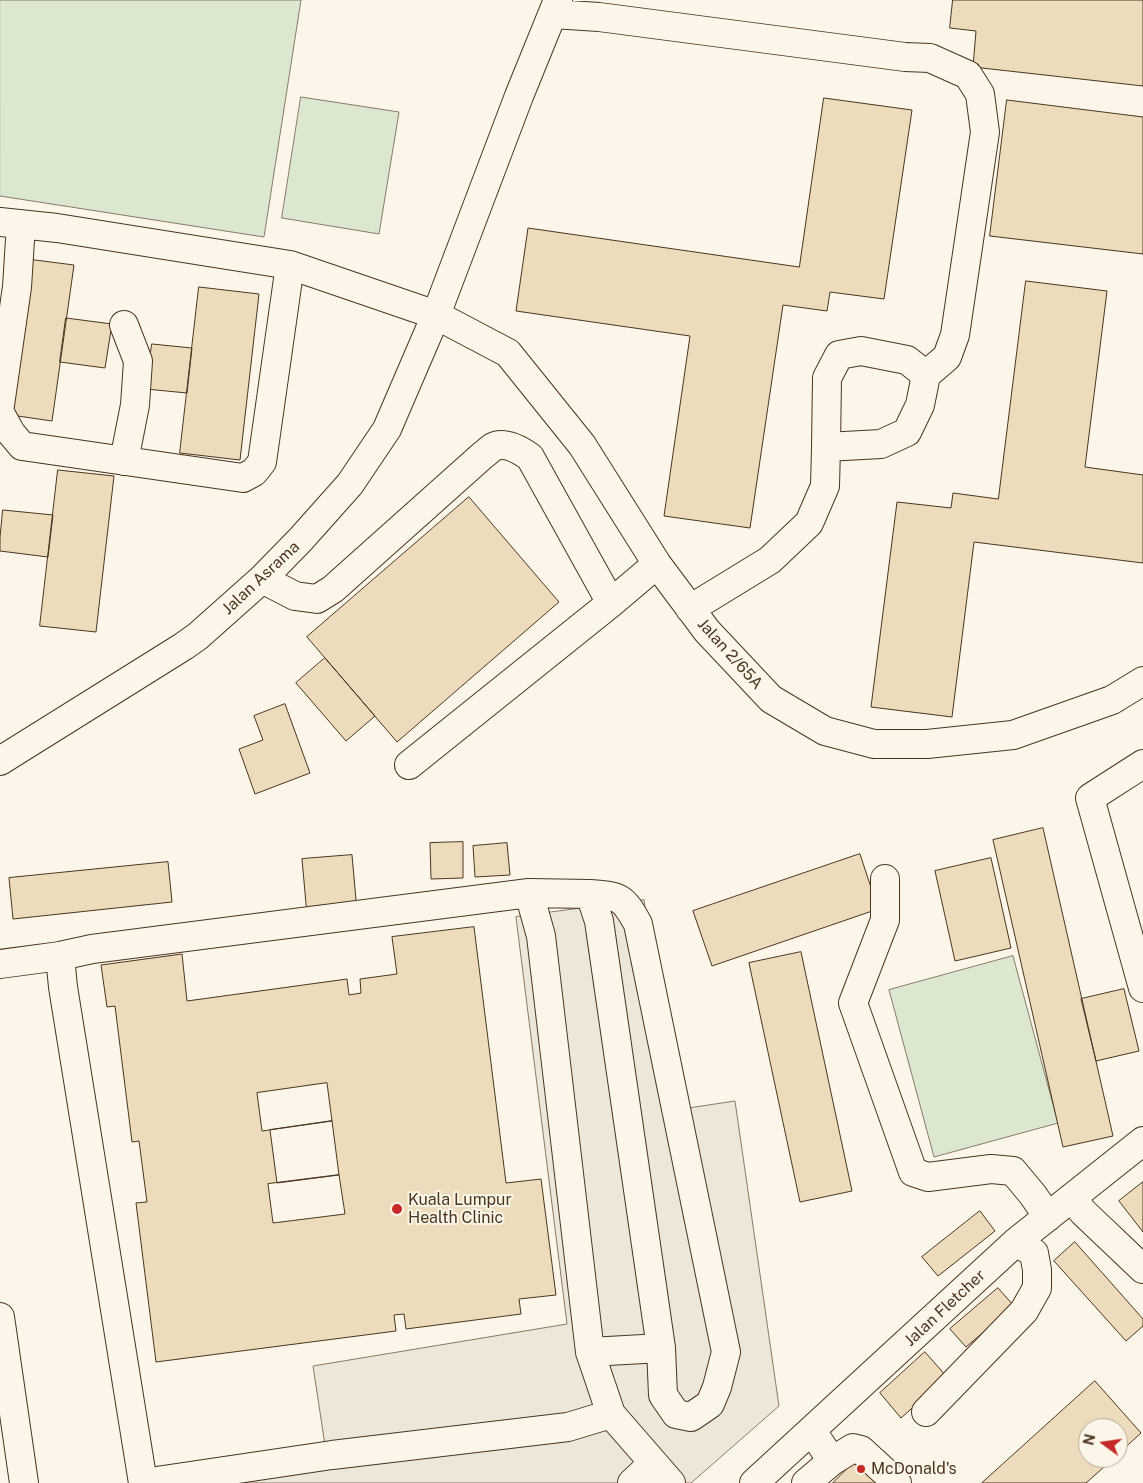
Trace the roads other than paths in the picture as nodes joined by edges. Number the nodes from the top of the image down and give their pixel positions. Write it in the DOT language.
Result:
graph roads {
  1 [pos="555,7"];
  2 [pos="11,223"];
  3 [pos="290,265"];
  4 [pos="9,285"];
  5 [pos="436,315"];
  6 [pos="124,326"];
  7 [pos="926,375"];
  8 [pos="0,405"];
  9 [pos="0,413"];
  10 [pos="826,447"];
  11 [pos="124,461"];
  12 [pos="657,564"];
  13 [pos="262,579"];
  14 [pos="610,603"];
  15 [pos="690,609"];
  16 [pos="1143,681"];
  17 [pos="0,761"];
  18 [pos="1143,764"];
  19 [pos="409,765"];
  20 [pos="885,879"];
  21 [pos="529,893"];
  22 [pos="590,894"];
  23 [pos="60,956"];
  24 [pos="0,964"];
  25 [pos="1143,988"];
  26 [pos="1143,1141"];
  27 [pos="1143,1162"];
  28 [pos="1078,1205"];
  29 [pos="1048,1217"];
  30 [pos="1016,1242"];
  31 [pos="1143,1270"];
  32 [pos="0,1317"];
  33 [pos="661,1348"];
  34 [pos="590,1352"];
  35 [pos="926,1412"];
  36 [pos="611,1414"];
  37 [pos="812,1431"];
  38 [pos="832,1461"];
  39 [pos="653,1463"];
  40 [pos="24,1483"];
  41 [pos="143,1483"];
  42 [pos="632,1483"];
  43 [pos="671,1483"];
  44 [pos="754,1483"];
  45 [pos="806,1483"];
  46 [pos="897,1483"];
  1 -- 5 [label="street, Jalan Asrama"];
  1 -- 7 [label="street"];
  2 -- 3 [label="street, Jalan 2/65A"];
  2 -- 4 [label="street"];
  3 -- 5 [label="street, Jalan 2/65A"];
  3 -- 11 [label="street"];
  4 -- 8 [label="street"];
  5 -- 12 [label="street, Jalan 2/65A"];
  5 -- 13 [label="street, Jalan Asrama"];
  6 -- 11 [label="street"];
  7 -- 10 [label="street"];
  7 -- 10 [label="street"];
  9 -- 11 [label="street"];
  10 -- 15 [label="street"];
  12 -- 14 [label="street"];
  12 -- 15 [label="street, Jalan 2/65A"];
  13 -- 14 [label="street"];
  13 -- 17 [label="street, Jalan Asrama"];
  14 -- 19 [label="street"];
  15 -- 16 [label="street, Jalan 2/65A"];
  18 -- 25 [label="street"];
  20 -- 29 [label="street"];
  21 -- 22 [label="street"];
  21 -- 23 [label="street"];
  21 -- 34 [label="street"];
  22 -- 33 [label="street"];
  22 -- 33 [label="street"];
  23 -- 24 [label="street"];
  23 -- 41 [label="street"];
  26 -- 28 [label="street, Jalan Fletcher"];
  27 -- 28 [label="street"];
  28 -- 29 [label="street, Jalan Fletcher"];
  28 -- 31 [label="street"];
  29 -- 30 [label="street, Jalan Fletcher"];
  30 -- 35 [label="street"];
  30 -- 37 [label="street, Jalan Fletcher"];
  32 -- 40 [label="street"];
  33 -- 34 [label="street"];
  34 -- 36 [label="street"];
  36 -- 39 [label="street"];
  36 -- 41 [label="street"];
  37 -- 38 [label="street"];
  37 -- 44 [label="street, Jalan Fletcher"];
  38 -- 45 [label="street"];
  38 -- 46 [label="street"];
  39 -- 42 [label="street"];
  39 -- 43 [label="street"];
}
